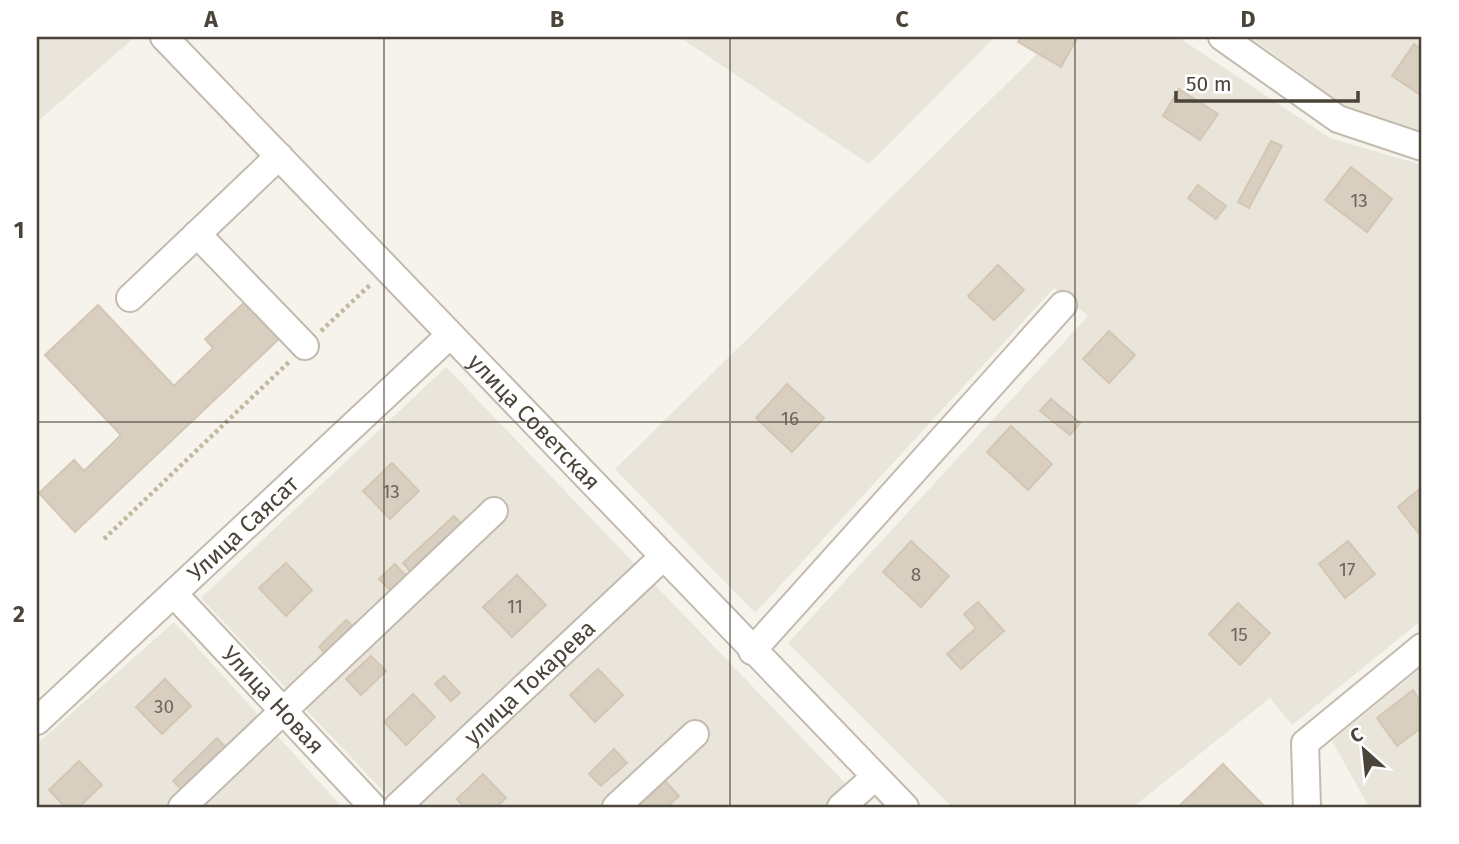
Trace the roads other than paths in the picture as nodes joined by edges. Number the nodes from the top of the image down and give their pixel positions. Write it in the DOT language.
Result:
graph roads {
  1 [pos="164,37"];
  2 [pos="1222,37"];
  3 [pos="1422,147"];
  4 [pos="278,156"];
  5 [pos="197,234"];
  6 [pos="130,298"];
  7 [pos="1063,305"];
  8 [pos="450,335"];
  9 [pos="305,346"];
  10 [pos="494,511"];
  11 [pos="663,557"];
  12 [pos="174,594"];
  13 [pos="1422,647"];
  14 [pos="752,651"];
  15 [pos="284,712"];
  16 [pos="37,721"];
  17 [pos="695,734"];
  18 [pos="875,777"];
  19 [pos="182,807"];
  20 [pos="373,807"];
  21 [pos="397,807"];
  22 [pos="617,807"];
  23 [pos="841,807"];
  24 [pos="905,807"];
  25 [pos="1307,807"];
  1 -- 4 [label="street, улица Советская"];
  2 -- 3 [label="street"];
  4 -- 5 [label="street"];
  4 -- 8 [label="street, улица Советская"];
  5 -- 6 [label="street"];
  5 -- 9 [label="street"];
  7 -- 14 [label="street"];
  8 -- 11 [label="street, улица Советская"];
  8 -- 12 [label="street, Улица Саясат"];
  10 -- 15 [label="street"];
  11 -- 14 [label="street, улица Советская"];
  11 -- 21 [label="street, улица Токарева"];
  12 -- 15 [label="street, Улица Новая"];
  12 -- 16 [label="street, Улица Саясат"];
  13 -- 25 [label="street"];
  14 -- 18 [label="street, улица Советская"];
  15 -- 19 [label="street"];
  15 -- 20 [label="street, Улица Новая"];
  17 -- 22 [label="street"];
  18 -- 23 [label="street"];
  18 -- 24 [label="street, улица Советская"];
}
